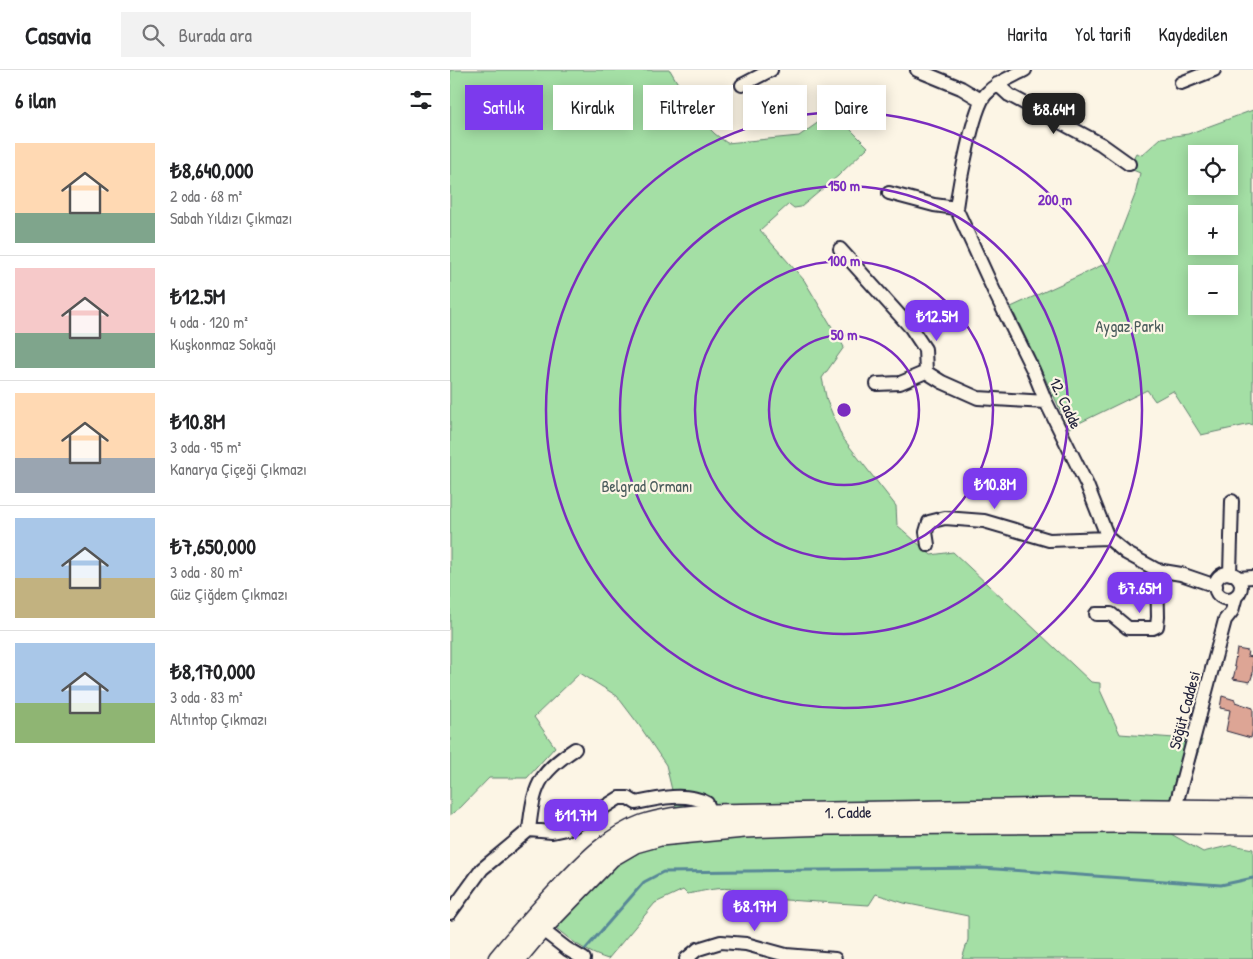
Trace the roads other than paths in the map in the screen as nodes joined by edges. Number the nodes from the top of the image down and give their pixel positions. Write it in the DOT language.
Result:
graph roads {
  1 [pos="771,70"];
  2 [pos="919,70"];
  3 [pos="1026,70"];
  4 [pos="1214,70"];
  5 [pos="997,84"];
  6 [pos="1181,84"];
  7 [pos="742,85"];
  8 [pos="981,100"];
  9 [pos="1129,164"];
  10 [pos="888,193"];
  11 [pos="956,208"];
  12 [pos="840,249"];
  13 [pos="926,372"];
  14 [pos="877,384"];
  15 [pos="1046,402"];
  16 [pos="1232,501"];
  17 [pos="1108,538"];
  18 [pos="928,545"];
  19 [pos="1157,570"];
  20 [pos="1253,577"];
  21 [pos="1228,585"];
  22 [pos="1253,587"];
  23 [pos="1096,614"];
  24 [pos="575,750"];
  25 [pos="1253,810"];
  26 [pos="1173,816"];
  27 [pos="714,822"];
  28 [pos="1253,824"];
  29 [pos="530,830"];
  30 [pos="450,913"];
  31 [pos="535,925"];
  32 [pos="579,956"];
  33 [pos="498,959"];
  34 [pos="516,959"];
  35 [pos="686,959"];
  36 [pos="835,959"];
  1 -- 7 [label="street"];
  2 -- 8 [label="street"];
  3 -- 5 [label="street"];
  4 -- 6 [label="street"];
  5 -- 8 [label="street"];
  5 -- 9 [label="street"];
  8 -- 11 [label="street"];
  10 -- 11 [label="street"];
  11 -- 15 [label="street, 12. Cadde"];
  12 -- 13 [label="street"];
  13 -- 14 [label="street"];
  13 -- 15 [label="street"];
  15 -- 17 [label="street, 12. Cadde"];
  16 -- 21 [label="street"];
  17 -- 18 [label="street"];
  17 -- 19 [label="street, 12. Cadde"];
  19 -- 21 [label="street, 12. Cadde"];
  19 -- 23 [label="street"];
  20 -- 21 [label="street"];
  21 -- 22 [label="street"];
  21 -- 26 [label="street, Söğüt Caddesi"];
  24 -- 29 [label="street"];
  25 -- 26 [label="main road, 1. Cadde"];
  26 -- 27 [label="main road, 1. Cadde"];
  26 -- 28 [label="main road, 1. Cadde"];
  27 -- 29 [label="street"];
  27 -- 31 [label="main road, 1. Cadde"];
  29 -- 30 [label="street"];
  31 -- 32 [label="street"];
  31 -- 33 [label="main road, 1. Cadde"];
  31 -- 34 [label="main road, 1. Cadde"];
  35 -- 36 [label="street"];
}
